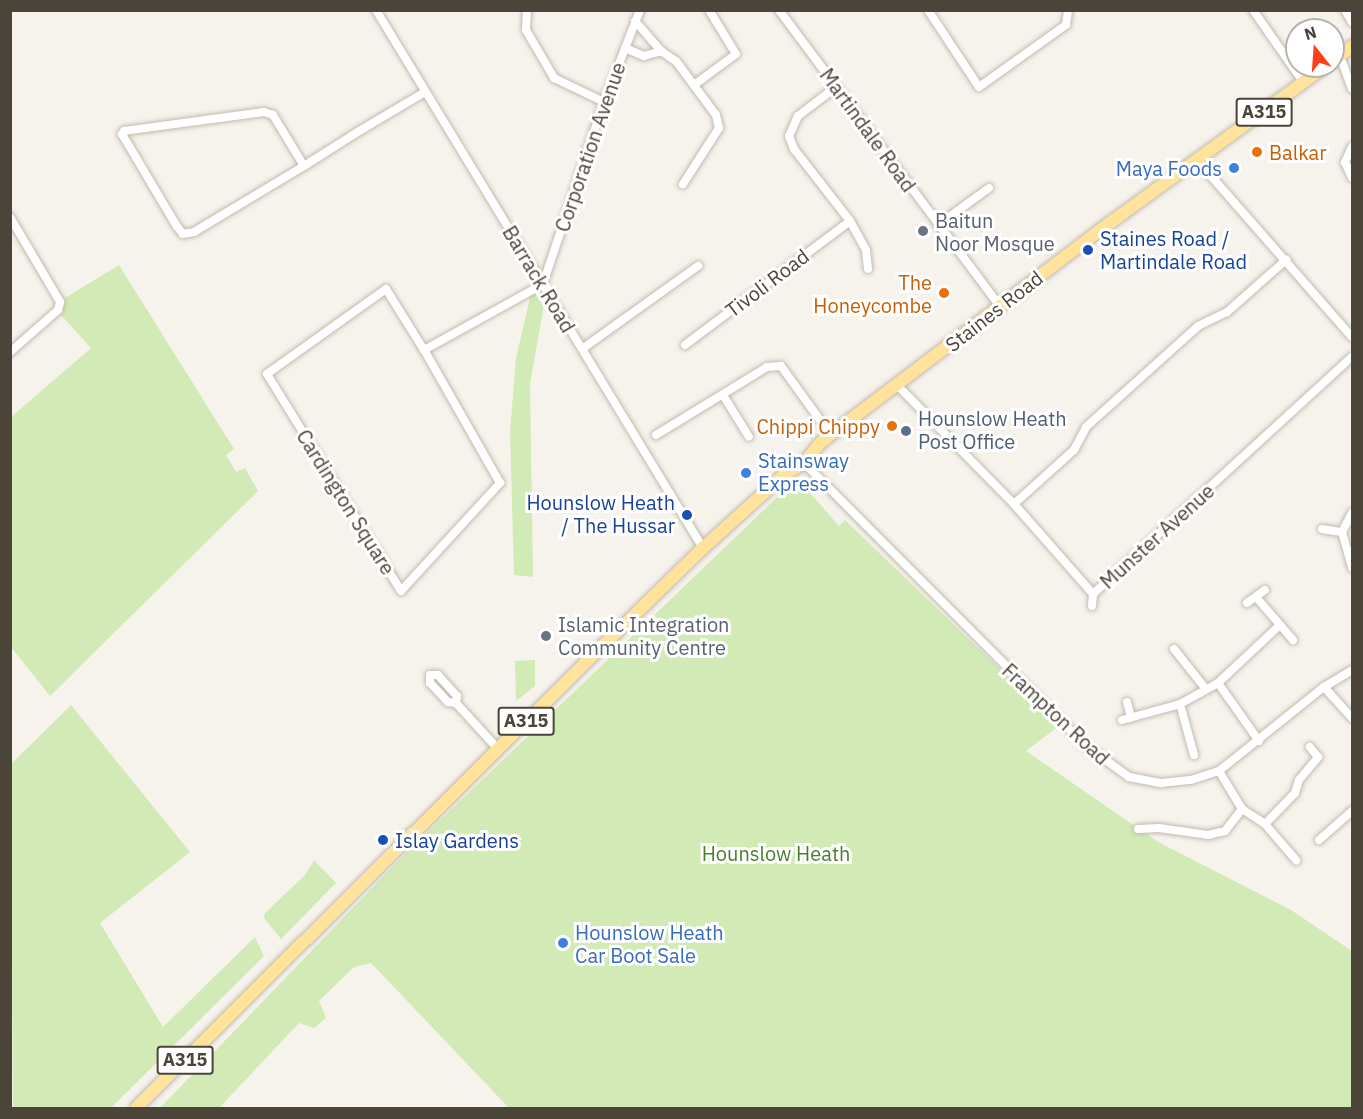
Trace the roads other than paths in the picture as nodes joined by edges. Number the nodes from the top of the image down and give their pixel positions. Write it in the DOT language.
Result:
graph roads {
  1 [pos="376,10"];
  2 [pos="527,10"];
  3 [pos="640,10"];
  4 [pos="709,10"];
  5 [pos="779,10"];
  6 [pos="928,10"];
  7 [pos="1068,10"];
  8 [pos="1253,10"];
  9 [pos="1345,10"];
  10 [pos="635,21"];
  11 [pos="1353,22"];
  12 [pos="625,48"];
  13 [pos="661,51"];
  14 [pos="1345,74"];
  15 [pos="1310,78"];
  16 [pos="1304,83"];
  17 [pos="694,85"];
  18 [pos="836,87"];
  19 [pos="1353,89"];
  20 [pos="425,92"];
  21 [pos="604,102"];
  22 [pos="1353,147"];
  23 [pos="1197,160"];
  24 [pos="304,166"];
  25 [pos="1353,178"];
  26 [pos="683,184"];
  27 [pos="989,188"];
  28 [pos="10,217"];
  29 [pos="850,221"];
  30 [pos="938,225"];
  31 [pos="1286,260"];
  32 [pos="698,266"];
  33 [pos="868,269"];
  34 [pos="543,284"];
  35 [pos="999,307"];
  36 [pos="1353,337"];
  37 [pos="685,345"];
  38 [pos="582,349"];
  39 [pos="424,350"];
  40 [pos="10,352"];
  41 [pos="1353,357"];
  42 [pos="897,385"];
  43 [pos="723,395"];
  44 [pos="830,434"];
  45 [pos="656,435"];
  46 [pos="749,436"];
  47 [pos="804,463"];
  48 [pos="1014,504"];
  49 [pos="1353,513"];
  50 [pos="1322,529"];
  51 [pos="1342,532"];
  52 [pos="703,548"];
  53 [pos="1353,568"];
  54 [pos="1265,590"];
  55 [pos="1093,594"];
  56 [pos="1256,597"];
  57 [pos="1247,603"];
  58 [pos="1092,606"];
  59 [pos="1280,625"];
  60 [pos="1293,640"];
  61 [pos="1174,649"];
  62 [pos="1353,670"];
  63 [pos="1218,683"];
  64 [pos="1324,687"];
  65 [pos="1205,688"];
  66 [pos="1127,702"];
  67 [pos="456,704"];
  68 [pos="1180,704"];
  69 [pos="1131,717"];
  70 [pos="1353,718"];
  71 [pos="1122,720"];
  72 [pos="1259,741"];
  73 [pos="1310,747"];
  74 [pos="498,749"];
  75 [pos="1194,755"];
  76 [pos="1220,771"];
  77 [pos="1242,809"];
  78 [pos="1353,811"];
  79 [pos="1265,824"];
  80 [pos="1138,829"];
  81 [pos="1319,840"];
  82 [pos="1296,860"];
  83 [pos="136,1108"];
  1 -- 20 [label="street, Barrack Road"];
  2 -- 21 [label="street"];
  3 -- 10 [label="street, Corporation Avenue"];
  4 -- 17 [label="street"];
  5 -- 18 [label="street, Martindale Road"];
  6 -- 7 [label="street"];
  8 -- 16 [label="street"];
  9 -- 11 [label="street"];
  10 -- 12 [label="street, Corporation Avenue"];
  10 -- 13 [label="street"];
  12 -- 13 [label="street"];
  12 -- 21 [label="street, Corporation Avenue"];
  13 -- 17 [label="street"];
  14 -- 19 [label="street"];
  15 -- 16 [label="main road, Staines Road / A315"];
  16 -- 23 [label="main road, Staines Road / A315"];
  17 -- 26 [label="street"];
  18 -- 29 [label="street"];
  18 -- 30 [label="street, Martindale Road"];
  20 -- 24 [label="street"];
  20 -- 34 [label="street, Barrack Road"];
  21 -- 34 [label="street, Corporation Avenue"];
  22 -- 25 [label="street"];
  23 -- 31 [label="street"];
  23 -- 35 [label="main road, Staines Road / A315"];
  24 -- 24 [label="street"];
  27 -- 30 [label="street"];
  28 -- 40 [label="street"];
  29 -- 33 [label="street"];
  29 -- 37 [label="street, Tivoli Road"];
  30 -- 35 [label="street, Martindale Road"];
  31 -- 36 [label="street"];
  31 -- 48 [label="street"];
  32 -- 38 [label="street"];
  34 -- 38 [label="street, Barrack Road"];
  34 -- 39 [label="street"];
  35 -- 42 [label="main road, Staines Road / A315"];
  38 -- 52 [label="street, Barrack Road"];
  39 -- 39 [label="street, Cardington Square"];
  41 -- 55 [label="street, Munster Avenue"];
  42 -- 44 [label="main road, Staines Road / A315"];
  42 -- 48 [label="street, Munster Avenue"];
  43 -- 44 [label="street"];
  43 -- 45 [label="street"];
  43 -- 46 [label="street"];
  44 -- 47 [label="main road, Staines Road / A315"];
  47 -- 52 [label="main road, Staines Road / A315"];
  47 -- 76 [label="street, Frampton Road"];
  48 -- 55 [label="street, Munster Avenue"];
  49 -- 51 [label="street"];
  50 -- 51 [label="street"];
  51 -- 53 [label="street"];
  52 -- 74 [label="main road, A315"];
  54 -- 56 [label="street"];
  55 -- 58 [label="street"];
  56 -- 57 [label="street"];
  56 -- 59 [label="street"];
  59 -- 60 [label="street"];
  59 -- 63 [label="street"];
  61 -- 65 [label="street"];
  62 -- 64 [label="street, Frampton Road"];
  63 -- 65 [label="street"];
  63 -- 72 [label="street"];
  64 -- 70 [label="street"];
  64 -- 72 [label="street, Frampton Road"];
  65 -- 68 [label="street"];
  66 -- 69 [label="street"];
  67 -- 74 [label="street"];
  68 -- 69 [label="street"];
  68 -- 75 [label="street"];
  69 -- 71 [label="street"];
  72 -- 76 [label="street, Frampton Road"];
  73 -- 79 [label="street"];
  74 -- 83 [label="main road, A315"];
  76 -- 77 [label="street"];
  77 -- 79 [label="street"];
  77 -- 80 [label="street"];
  78 -- 81 [label="street"];
  79 -- 82 [label="street"];
}
